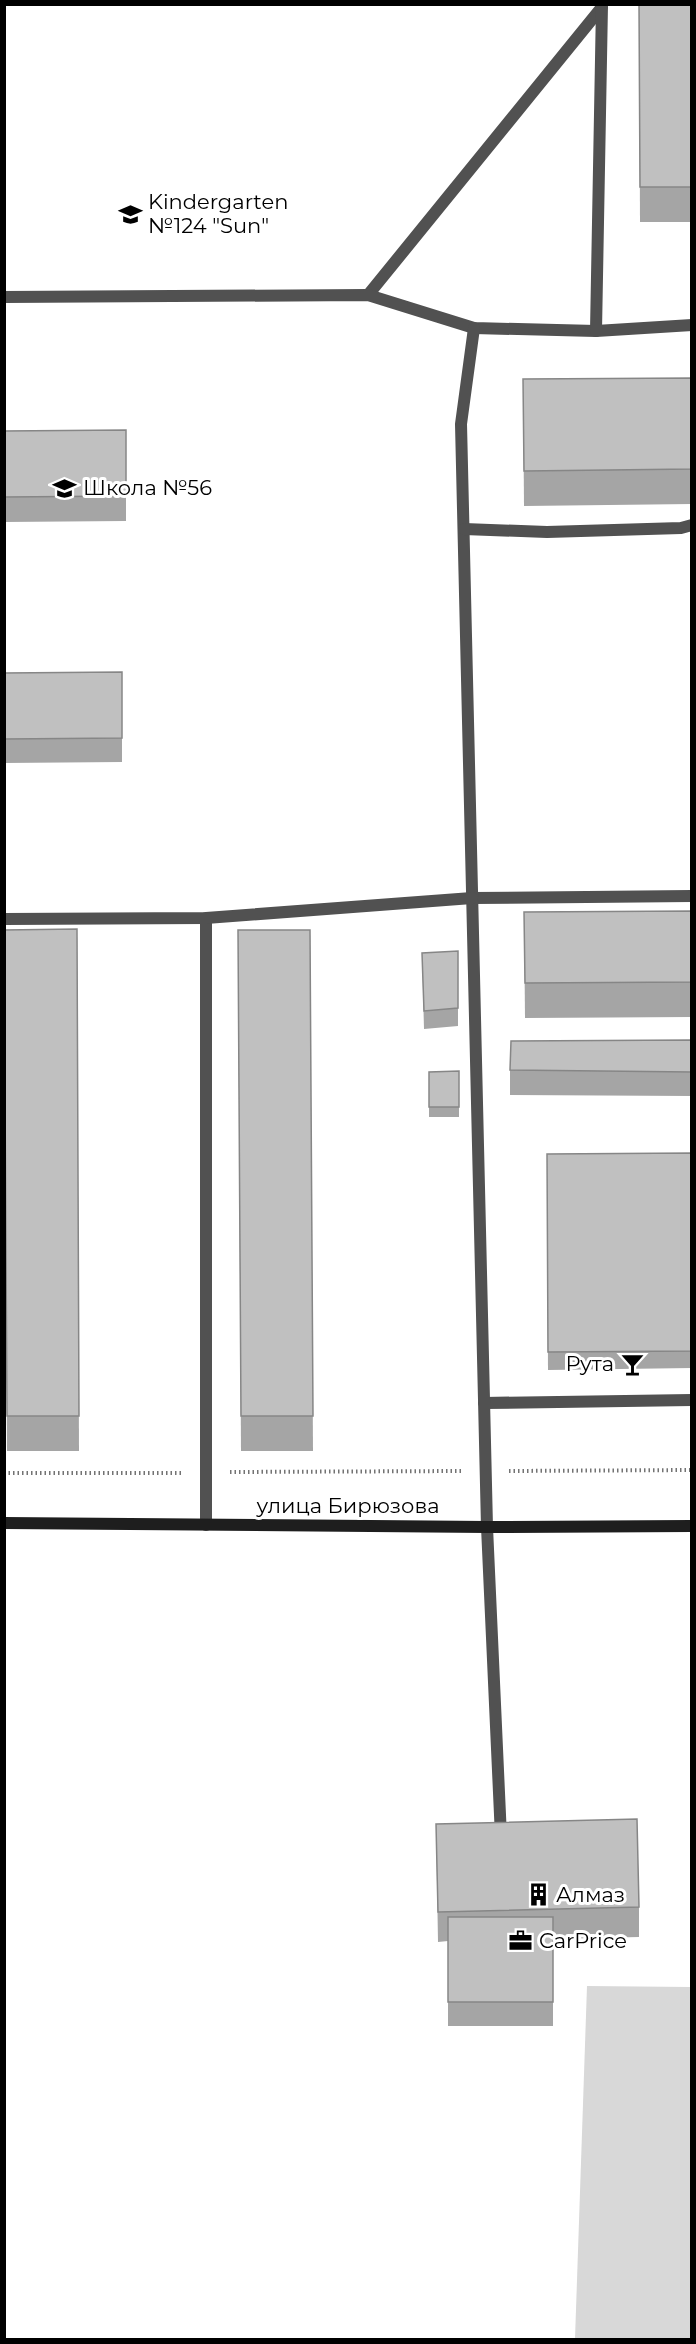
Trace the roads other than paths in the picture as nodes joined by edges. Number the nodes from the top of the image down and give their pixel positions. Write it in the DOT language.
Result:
graph roads {
  1 [pos="602,6"];
  2 [pos="368,295"];
  3 [pos="4,297"];
  4 [pos="692,325"];
  5 [pos="474,328"];
  6 [pos="596,331"];
  7 [pos="692,525"];
  8 [pos="464,529"];
  9 [pos="692,896"];
  10 [pos="472,898"];
  11 [pos="206,918"];
  12 [pos="4,920"];
  13 [pos="692,1400"];
  14 [pos="484,1403"];
  15 [pos="4,1523"];
  16 [pos="206,1525"];
  17 [pos="692,1526"];
  18 [pos="487,1527"];
  19 [pos="502,1845"];
  1 -- 2 [label="street"];
  1 -- 6 [label="street"];
  2 -- 3 [label="street"];
  2 -- 5 [label="street"];
  4 -- 6 [label="street"];
  5 -- 6 [label="street"];
  5 -- 8 [label="street"];
  7 -- 8 [label="street"];
  8 -- 10 [label="street"];
  9 -- 10 [label="street"];
  10 -- 11 [label="street"];
  10 -- 14 [label="street"];
  11 -- 12 [label="street"];
  11 -- 16 [label="street"];
  13 -- 14 [label="street"];
  14 -- 18 [label="street"];
  15 -- 16 [label="main road, улица Бирюзова"];
  16 -- 18 [label="main road, улица Бирюзова"];
  17 -- 18 [label="main road, улица Бирюзова"];
  18 -- 19 [label="street"];
}
